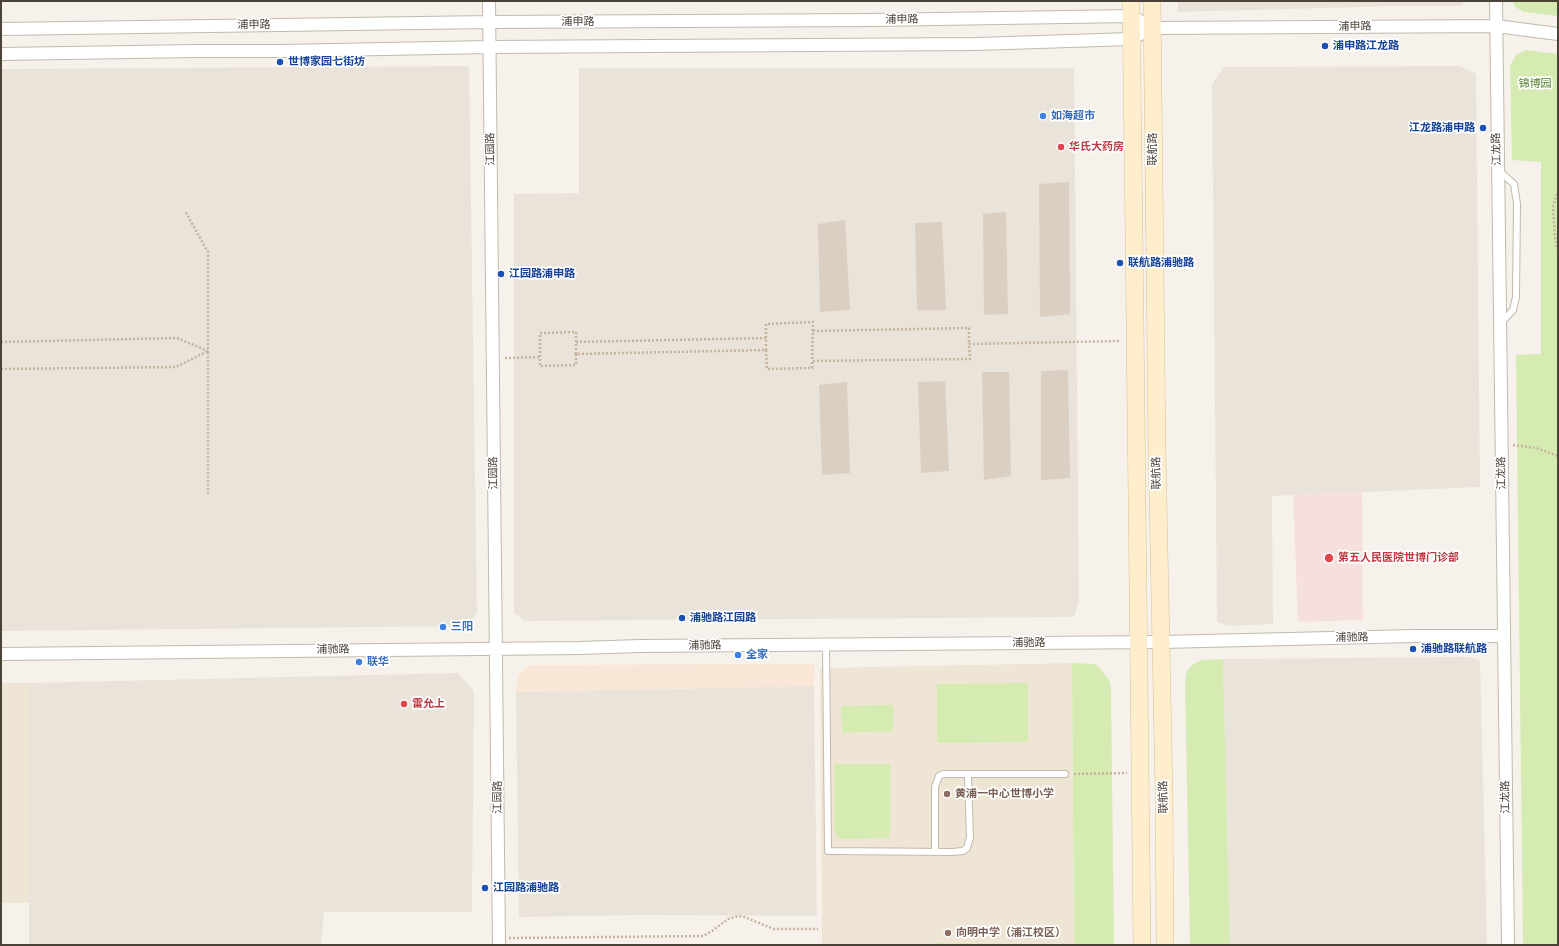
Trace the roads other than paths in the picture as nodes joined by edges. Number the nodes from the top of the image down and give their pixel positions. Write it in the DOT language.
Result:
graph roads {
  1 [pos="489,1"];
  2 [pos="1152,1"];
  3 [pos="1496,1"];
  4 [pos="1131,9"];
  5 [pos="489,22"];
  6 [pos="1496,26"];
  7 [pos="1,28"];
  8 [pos="1152,28"];
  9 [pos="1558,34"];
  10 [pos="1131,39"];
  11 [pos="490,47"];
  12 [pos="1,54"];
  13 [pos="1498,170"];
  14 [pos="1499,326"];
  15 [pos="1504,636"];
  16 [pos="1139,642"];
  17 [pos="1162,642"];
  18 [pos="826,644"];
  19 [pos="496,648"];
  20 [pos="1,654"];
  21 [pos="968,774"];
  22 [pos="1065,774"];
  23 [pos="935,852"];
  24 [pos="499,942"];
  25 [pos="1142,945"];
  26 [pos="1165,945"];
  27 [pos="1508,945"];
  1 -- 5 [label="street, 江园路"];
  2 -- 8 [label="street, 联航路"];
  3 -- 6 [label="street, 江龙路"];
  4 -- 5 [label="street, 浦申路"];
  4 -- 8 [label="street"];
  4 -- 10 [label="street, 联航路"];
  5 -- 7 [label="street, 浦申路"];
  5 -- 11 [label="street, 江园路"];
  6 -- 8 [label="street, 浦申路"];
  6 -- 9 [label="street, 浦申路"];
  6 -- 13 [label="street, 江龙路"];
  8 -- 10 [label="street, 浦申路"];
  8 -- 17 [label="street, 联航路"];
  10 -- 11 [label="street, 浦申路"];
  10 -- 16 [label="street, 联航路"];
  11 -- 12 [label="street, 浦申路"];
  11 -- 19 [label="street, 江园路"];
  13 -- 14 [label="street, 江龙路"];
  13 -- 14 [label="lane"];
  14 -- 15 [label="street, 江龙路"];
  15 -- 17 [label="street, 浦驰路"];
  15 -- 27 [label="street, 江龙路"];
  16 -- 17 [label="street, 浦驰路"];
  16 -- 18 [label="street, 浦驰路"];
  16 -- 25 [label="street, 联航路"];
  17 -- 26 [label="street, 联航路"];
  18 -- 19 [label="street, 浦驰路"];
  18 -- 23 [label="lane"];
  19 -- 20 [label="street, 浦驰路"];
  19 -- 24 [label="street, 江园路"];
  21 -- 22 [label="lane"];
  21 -- 23 [label="lane"];
  21 -- 23 [label="lane"];
}
